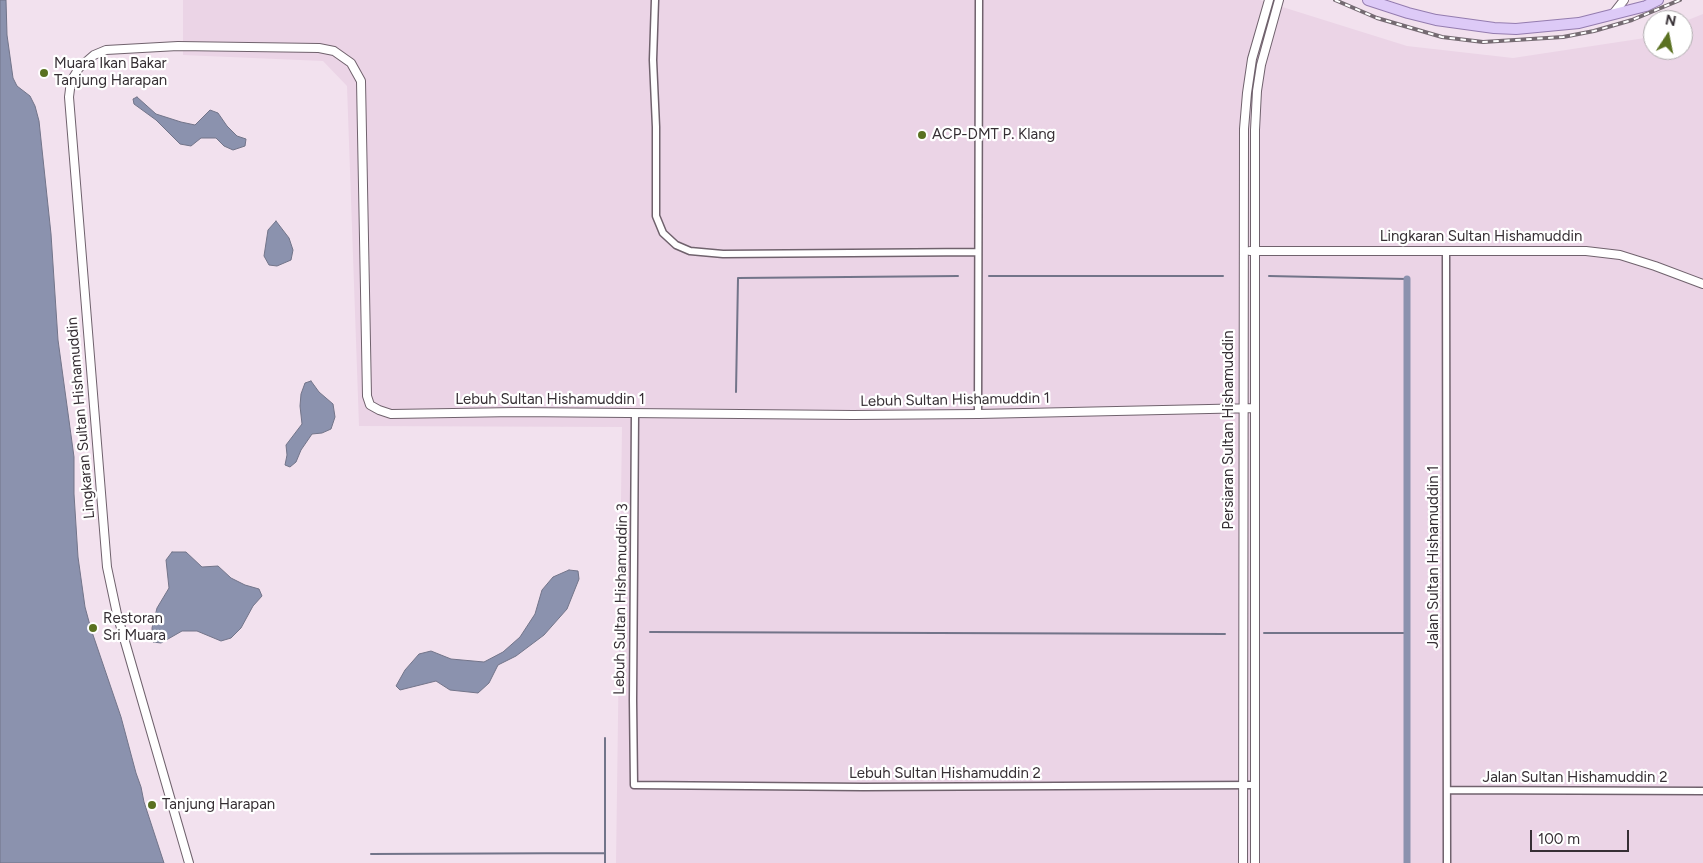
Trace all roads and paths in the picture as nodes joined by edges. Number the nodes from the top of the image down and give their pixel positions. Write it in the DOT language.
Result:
graph roads {
  1 [pos="654,0"];
  2 [pos="979,0"];
  3 [pos="1269,0"];
  4 [pos="1280,0"];
  5 [pos="1368,0"];
  6 [pos="1624,0"];
  7 [pos="1658,0"];
  8 [pos="1612,15"];
  9 [pos="178,46"];
  10 [pos="1243,250"];
  11 [pos="1254,251"];
  12 [pos="978,252"];
  13 [pos="1446,252"];
  14 [pos="1703,284"];
  15 [pos="1243,408"];
  16 [pos="1254,408"];
  17 [pos="635,414"];
  18 [pos="978,414"];
  19 [pos="1243,784"];
  20 [pos="634,785"];
  21 [pos="1255,785"];
  22 [pos="1447,790"];
  23 [pos="1703,791"];
  24 [pos="189,863"];
  25 [pos="1244,863"];
  26 [pos="1255,863"];
  27 [pos="1447,863"];
  1 -- 12 [label="street"];
  2 -- 12 [label="street"];
  3 -- 10 [label="street, Persiaran Sultan Hishamuddin"];
  4 -- 11 [label="street, Persiaran Sultan Hishamuddin"];
  5 -- 8 [label="main road"];
  6 -- 8 [label="street"];
  7 -- 8 [label="main road"];
  9 -- 17 [label="street, Lebuh Sultan Hishamuddin 1"];
  9 -- 24 [label="street, Lingkaran Sultan Hishamuddin"];
  10 -- 11 [label="street, Lingkaran Sultan Hishamuddin"];
  10 -- 15 [label="street, Persiaran Sultan Hishamuddin"];
  11 -- 13 [label="street, Lingkaran Sultan Hishamuddin"];
  11 -- 16 [label="street, Persiaran Sultan Hishamuddin"];
  12 -- 18 [label="street"];
  13 -- 14 [label="street, Lingkaran Sultan Hishamuddin"];
  13 -- 22 [label="street, Jalan Sultan Hishamuddin 1"];
  15 -- 16 [label="street, Lebuh Sultan Hishamuddin 1"];
  15 -- 18 [label="street, Lebuh Sultan Hishamuddin 1"];
  15 -- 19 [label="street, Persiaran Sultan Hishamuddin"];
  16 -- 21 [label="street, Persiaran Sultan Hishamuddin"];
  17 -- 18 [label="street, Lebuh Sultan Hishamuddin 1"];
  17 -- 20 [label="street, Lebuh Sultan Hishamuddin 3"];
  19 -- 20 [label="street, Lebuh Sultan Hishamuddin 2"];
  19 -- 21 [label="street, Lebuh Sultan Hishamuddin 2"];
  19 -- 25 [label="street, Persiaran Sultan Hishamuddin"];
  21 -- 26 [label="street, Persiaran Sultan Hishamuddin"];
  22 -- 23 [label="street, Jalan Sultan Hishamuddin 2"];
  22 -- 27 [label="street, Jalan Sultan Hishamuddin 1"];
}
